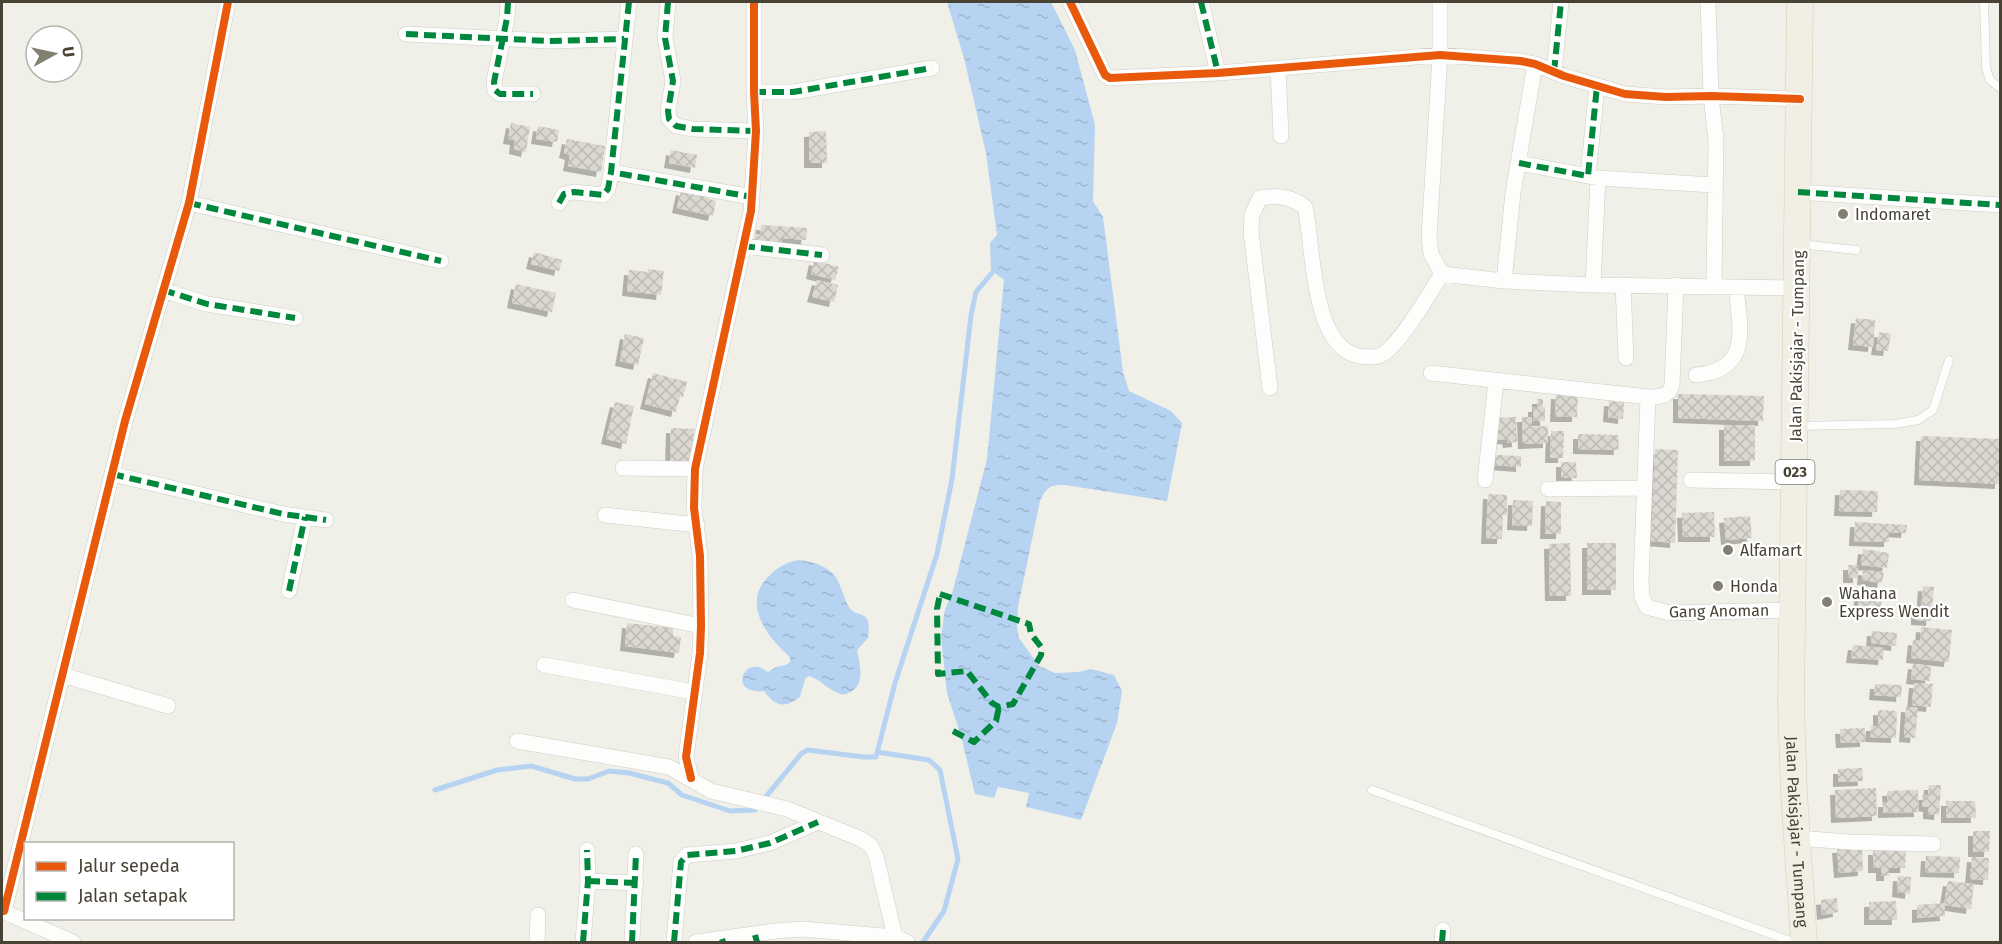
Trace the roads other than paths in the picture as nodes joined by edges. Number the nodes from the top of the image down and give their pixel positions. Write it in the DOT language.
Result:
graph roads {
  1 [pos="228,2"];
  2 [pos="508,2"];
  3 [pos="629,2"];
  4 [pos="668,2"];
  5 [pos="754,2"];
  6 [pos="1070,2"];
  7 [pos="1201,2"];
  8 [pos="1440,2"];
  9 [pos="1561,2"];
  10 [pos="1708,2"];
  11 [pos="1800,2"];
  12 [pos="1984,2"];
  13 [pos="406,34"];
  14 [pos="502,38"];
  15 [pos="624,39"];
  16 [pos="1440,55"];
  17 [pos="1534,64"];
  18 [pos="1278,68"];
  19 [pos="932,69"];
  20 [pos="1554,72"];
  21 [pos="1218,73"];
  22 [pos="1597,86"];
  23 [pos="2001,88"];
  24 [pos="754,92"];
  25 [pos="532,94"];
  26 [pos="1711,96"];
  27 [pos="1800,99"];
  28 [pos="756,131"];
  29 [pos="1281,136"];
  30 [pos="1519,164"];
  31 [pos="611,172"];
  32 [pos="1593,177"];
  33 [pos="1714,185"];
  34 [pos="1798,192"];
  35 [pos="753,197"];
  36 [pos="559,202"];
  37 [pos="189,203"];
  38 [pos="2001,205"];
  39 [pos="1798,243"];
  40 [pos="743,246"];
  41 [pos="1856,250"];
  42 [pos="822,255"];
  43 [pos="441,261"];
  44 [pos="1442,274"];
  45 [pos="1504,281"];
  46 [pos="1593,285"];
  47 [pos="1623,285"];
  48 [pos="1676,285"];
  49 [pos="1714,287"];
  50 [pos="1736,288"];
  51 [pos="1797,288"];
  52 [pos="163,290"];
  53 [pos="295,318"];
  54 [pos="1626,358"];
  55 [pos="1949,360"];
  56 [pos="1431,373"];
  57 [pos="1696,375"];
  58 [pos="1496,381"];
  59 [pos="1270,388"];
  60 [pos="1648,397"];
  61 [pos="1796,426"];
  62 [pos="623,468"];
  63 [pos="696,469"];
  64 [pos="111,474"];
  65 [pos="1485,480"];
  66 [pos="1691,480"];
  67 [pos="1794,482"];
  68 [pos="1644,488"];
  69 [pos="1548,489"];
  70 [pos="605,515"];
  71 [pos="305,517"];
  72 [pos="326,520"];
  73 [pos="697,525"];
  74 [pos="289,591"];
  75 [pos="573,600"];
  76 [pos="1793,609"];
  77 [pos="701,626"];
  78 [pos="544,665"];
  79 [pos="62,675"];
  80 [pos="694,692"];
  81 [pos="168,706"];
  82 [pos="517,741"];
  83 [pos="691,778"];
  84 [pos="1372,790"];
  85 [pos="818,822"];
  86 [pos="1797,838"];
  87 [pos="1933,844"];
  88 [pos="587,850"];
  89 [pos="636,854"];
  90 [pos="588,881"];
  91 [pos="636,883"];
  92 [pos="3,911"];
  93 [pos="538,915"];
  94 [pos="756,939"];
  95 [pos="901,940"];
  96 [pos="722,941"];
  97 [pos="74,942"];
  98 [pos="537,942"];
  99 [pos="583,942"];
  100 [pos="632,942"];
  101 [pos="674,942"];
  102 [pos="696,942"];
  103 [pos="1792,942"];
  104 [pos="1804,942"];
  1 -- 37 [label="street"];
  2 -- 14 [label="street"];
  3 -- 15 [label="street"];
  4 -- 28 [label="street"];
  5 -- 24 [label="street"];
  6 -- 21 [label="street"];
  7 -- 21 [label="street"];
  8 -- 16 [label="street"];
  9 -- 20 [label="street"];
  10 -- 26 [label="street"];
  11 -- 27 [label="main road, Jalan Pakisjajar - Tumpang / 023"];
  12 -- 23 [label="lane"];
  13 -- 14 [label="street"];
  14 -- 15 [label="street"];
  14 -- 25 [label="street"];
  15 -- 31 [label="street"];
  16 -- 17 [label="street"];
  16 -- 18 [label="street"];
  16 -- 44 [label="street"];
  17 -- 20 [label="street"];
  17 -- 30 [label="street"];
  18 -- 21 [label="street"];
  18 -- 29 [label="street"];
  19 -- 24 [label="street"];
  20 -- 22 [label="street"];
  22 -- 26 [label="street"];
  22 -- 32 [label="street"];
  24 -- 28 [label="street"];
  26 -- 27 [label="street"];
  26 -- 33 [label="street"];
  27 -- 34 [label="main road, Jalan Pakisjajar - Tumpang / 023"];
  28 -- 35 [label="street"];
  30 -- 32 [label="street"];
  30 -- 45 [label="street"];
  31 -- 35 [label="street"];
  31 -- 36 [label="street"];
  32 -- 33 [label="street"];
  32 -- 46 [label="street"];
  33 -- 49 [label="street"];
  34 -- 38 [label="street"];
  34 -- 39 [label="main road, Jalan Pakisjajar - Tumpang / 023"];
  35 -- 40 [label="street"];
  37 -- 43 [label="street"];
  37 -- 52 [label="street"];
  39 -- 41 [label="lane"];
  39 -- 51 [label="main road, Jalan Pakisjajar - Tumpang / 023"];
  40 -- 42 [label="street"];
  40 -- 63 [label="street"];
  44 -- 45 [label="street"];
  44 -- 59 [label="street"];
  45 -- 46 [label="street"];
  46 -- 47 [label="street"];
  47 -- 48 [label="street"];
  47 -- 54 [label="street"];
  48 -- 49 [label="street"];
  48 -- 60 [label="street"];
  49 -- 50 [label="street"];
  50 -- 51 [label="street"];
  50 -- 57 [label="street"];
  51 -- 61 [label="main road, Jalan Pakisjajar - Tumpang / 023"];
  52 -- 53 [label="street"];
  52 -- 64 [label="street"];
  55 -- 61 [label="lane"];
  56 -- 58 [label="street"];
  58 -- 60 [label="street"];
  58 -- 65 [label="street"];
  60 -- 68 [label="street"];
  61 -- 67 [label="main road, Jalan Pakisjajar - Tumpang / 023"];
  62 -- 63 [label="street"];
  63 -- 73 [label="street"];
  64 -- 71 [label="street"];
  64 -- 79 [label="street"];
  66 -- 67 [label="street"];
  67 -- 76 [label="main road, Jalan Pakisjajar - Tumpang / 023"];
  68 -- 69 [label="street"];
  68 -- 76 [label="street, Gang Anoman"];
  70 -- 73 [label="street"];
  71 -- 72 [label="street"];
  71 -- 74 [label="street"];
  73 -- 77 [label="street"];
  75 -- 77 [label="street"];
  76 -- 86 [label="main road, Jalan Pakisjajar - Tumpang / 023"];
  77 -- 80 [label="street"];
  78 -- 80 [label="street"];
  79 -- 81 [label="street"];
  79 -- 92 [label="street"];
  80 -- 83 [label="street"];
  82 -- 83 [label="street"];
  83 -- 85 [label="street"];
  84 -- 103 [label="lane"];
  85 -- 95 [label="street"];
  85 -- 101 [label="street"];
  86 -- 87 [label="street"];
  86 -- 104 [label="main road, Jalan Pakisjajar - Tumpang / 023"];
  88 -- 90 [label="street"];
  89 -- 91 [label="street"];
  90 -- 91 [label="street"];
  90 -- 99 [label="street"];
  91 -- 100 [label="street"];
  92 -- 97 [label="street"];
  93 -- 98 [label="street"];
  94 -- 95 [label="street"];
  94 -- 96 [label="street"];
  96 -- 102 [label="street"];
}
